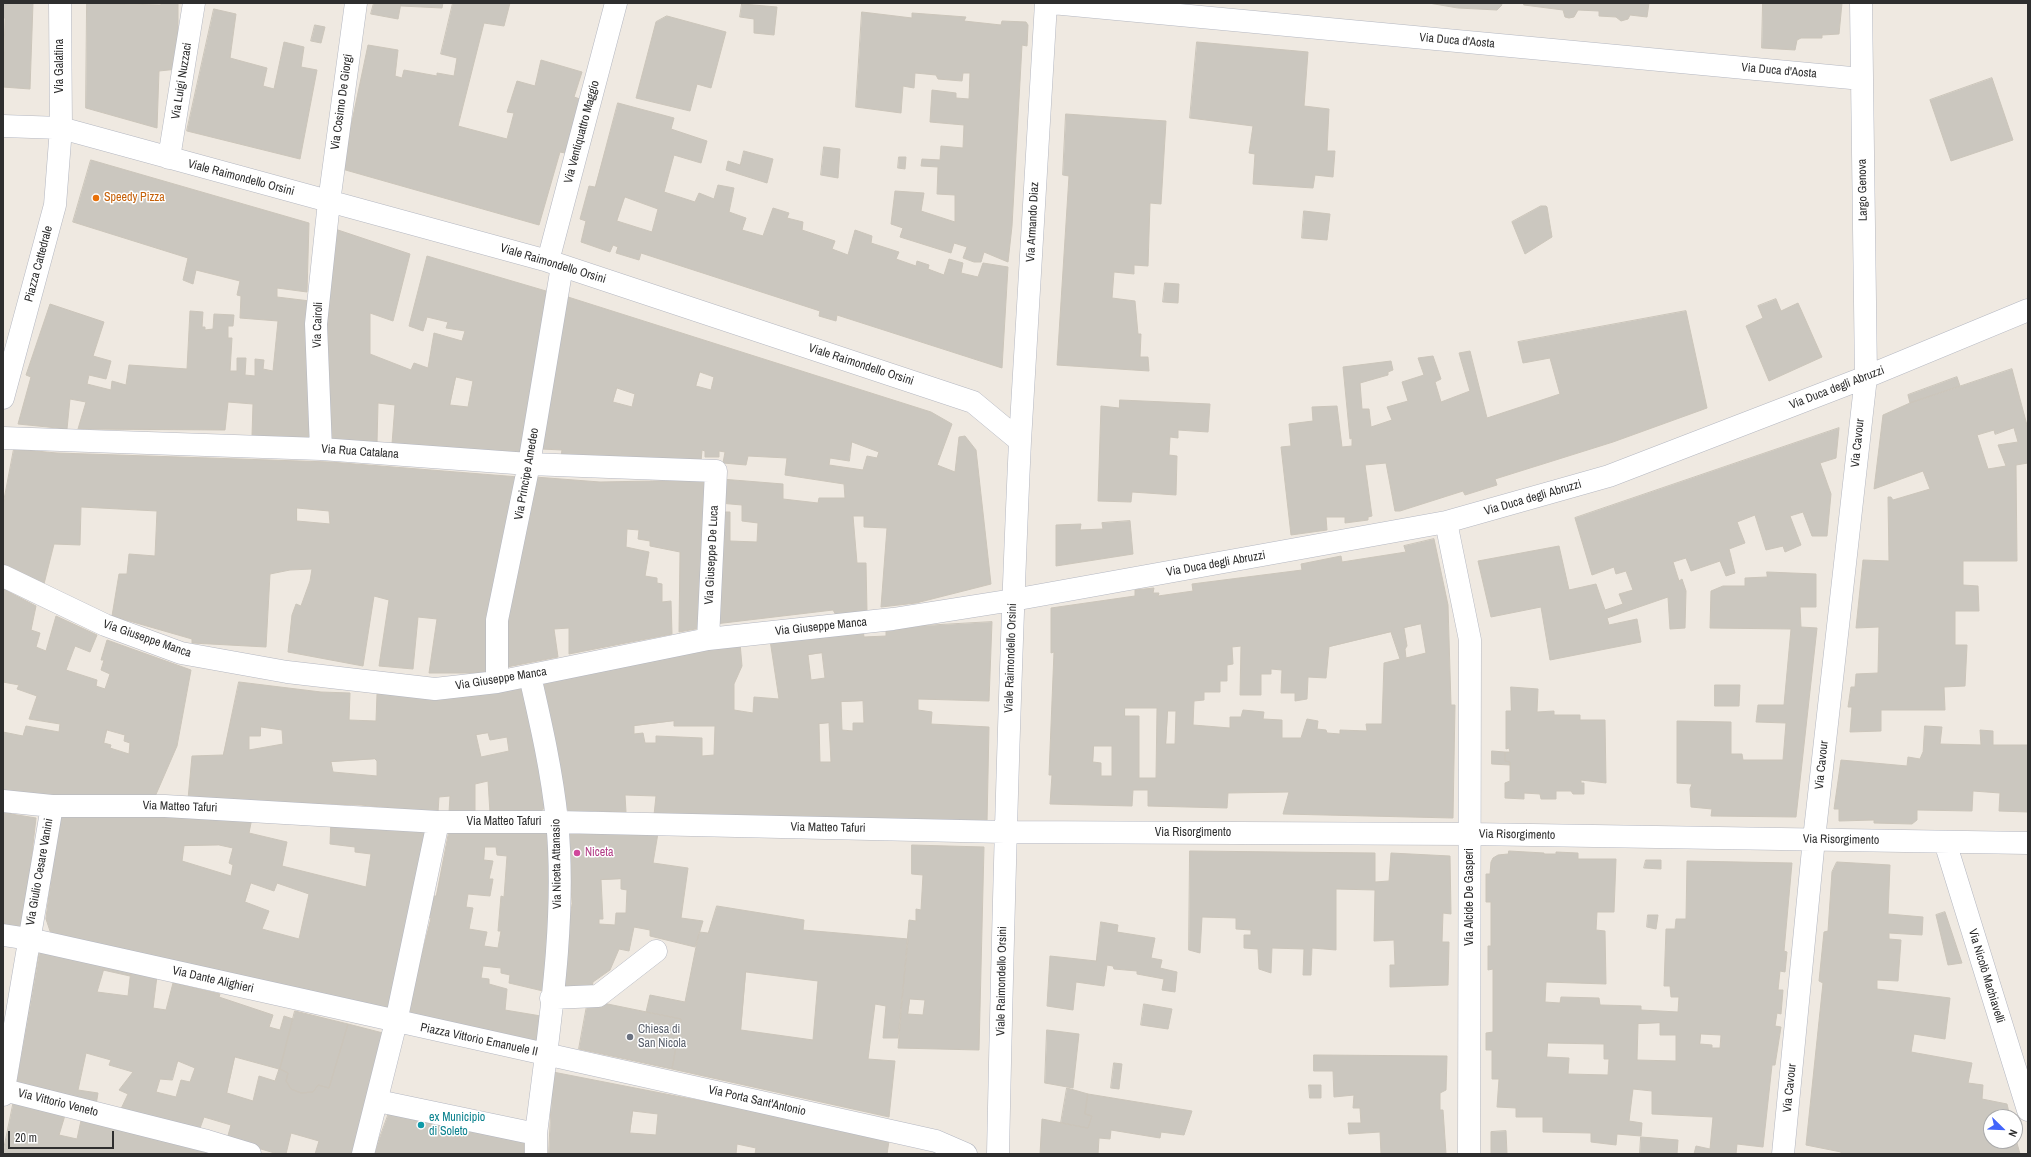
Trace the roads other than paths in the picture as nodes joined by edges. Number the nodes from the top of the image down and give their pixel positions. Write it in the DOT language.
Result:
graph roads {
  1 [pos="60,3"];
  2 [pos="194,3"];
  3 [pos="356,3"];
  4 [pos="616,3"];
  5 [pos="1046,3"];
  6 [pos="1052,3"];
  7 [pos="1861,3"];
  8 [pos="1862,79"];
  9 [pos="3,126"];
  10 [pos="60,128"];
  11 [pos="169,158"];
  12 [pos="329,202"];
  13 [pos="555,264"];
  14 [pos="2028,310"];
  15 [pos="1866,377"];
  16 [pos="3,398"];
  17 [pos="3,438"];
  18 [pos="1020,441"];
  19 [pos="322,449"];
  20 [pos="529,464"];
  21 [pos="716,471"];
  22 [pos="1446,522"];
  23 [pos="3,576"];
  24 [pos="1013,600"];
  25 [pos="708,639"];
  26 [pos="530,676"];
  27 [pos="497,682"];
  28 [pos="3,801"];
  29 [pos="52,806"];
  30 [pos="438,822"];
  31 [pos="557,822"];
  32 [pos="1006,832"];
  33 [pos="1470,834"];
  34 [pos="1814,839"];
  35 [pos="1945,842"];
  36 [pos="2028,843"];
  37 [pos="3,935"];
  38 [pos="29,939"];
  39 [pos="656,951"];
  40 [pos="551,998"];
  41 [pos="396,1022"];
  42 [pos="545,1054"];
  43 [pos="3,1092"];
  44 [pos="378,1101"];
  45 [pos="2028,1110"];
  46 [pos="536,1144"];
  47 [pos="250,1154"];
  48 [pos="363,1154"];
  49 [pos="966,1154"];
  50 [pos="998,1154"];
  51 [pos="1469,1154"];
  52 [pos="1783,1154"];
  1 -- 10 [label="street, Via Galatina"];
  2 -- 11 [label="street, Via Luigi Nuzzaci"];
  3 -- 12 [label="street, Via Cosimo De Giorgi"];
  4 -- 13 [label="street, Via Ventiquattro Maggio"];
  5 -- 18 [label="street, Via Armando Diaz"];
  6 -- 8 [label="street, Via Duca d'Aosta"];
  7 -- 8 [label="street, Largo Genova"];
  8 -- 15 [label="street, Largo Genova"];
  9 -- 10 [label="street, Viale Raimondello Orsini"];
  10 -- 11 [label="street, Viale Raimondello Orsini"];
  10 -- 16 [label="street, Piazza Cattedrale"];
  11 -- 12 [label="street, Viale Raimondello Orsini"];
  12 -- 13 [label="street, Viale Raimondello Orsini"];
  12 -- 19 [label="street, Via Cairoli"];
  13 -- 18 [label="street, Viale Raimondello Orsini"];
  13 -- 20 [label="street, Via Principe Amedeo"];
  14 -- 15 [label="street, Via Duca degli Abruzzi"];
  15 -- 22 [label="street, Via Duca degli Abruzzi"];
  15 -- 34 [label="street, Via Cavour"];
  17 -- 19 [label="street, Via Rua Catalana"];
  18 -- 24 [label="street, Viale Raimondello Orsini"];
  19 -- 20 [label="street, Via Rua Catalana"];
  20 -- 21 [label="street, Via Rua Catalana"];
  20 -- 27 [label="street, Via Principe Amedeo"];
  21 -- 25 [label="street, Via Giuseppe De Luca"];
  22 -- 24 [label="street, Via Duca degli Abruzzi"];
  22 -- 33 [label="street, Via Alcide De Gasperi"];
  23 -- 27 [label="street, Via Giuseppe Manca"];
  24 -- 25 [label="street, Via Giuseppe Manca"];
  24 -- 32 [label="street, Viale Raimondello Orsini"];
  25 -- 26 [label="street, Via Giuseppe Manca"];
  26 -- 27 [label="street, Via Giuseppe Manca"];
  26 -- 31 [label="street, Via Niceta Attanasio"];
  28 -- 29 [label="street, Via Matteo Tafuri"];
  29 -- 30 [label="street, Via Matteo Tafuri"];
  29 -- 38 [label="street, Via Giulio Cesare Vanini"];
  30 -- 31 [label="street, Via Matteo Tafuri"];
  30 -- 41 [label="street"];
  31 -- 32 [label="street, Via Matteo Tafuri"];
  31 -- 40 [label="street, Via Niceta Attanasio"];
  32 -- 33 [label="street, Via Risorgimento"];
  32 -- 50 [label="street, Viale Raimondello Orsini"];
  33 -- 34 [label="street, Via Risorgimento"];
  33 -- 51 [label="street, Via Alcide De Gasperi"];
  34 -- 35 [label="street, Via Risorgimento"];
  34 -- 52 [label="street, Via Cavour"];
  35 -- 36 [label="street, Via Risorgimento"];
  35 -- 45 [label="street, Via Nicolò Machiavelli"];
  37 -- 38 [label="street, Via Dante Alighieri"];
  38 -- 41 [label="street, Via Dante Alighieri"];
  38 -- 43 [label="street, Via Giulio Cesare Vanini"];
  39 -- 40 [label="street"];
  40 -- 42 [label="street, Via Niceta Attanasio"];
  41 -- 42 [label="street, Piazza Vittorio Emanuele II"];
  41 -- 44 [label="street"];
  42 -- 46 [label="street, Piazza Vittorio Emanuele II"];
  42 -- 49 [label="street, Via Porta Sant'Antonio"];
  43 -- 47 [label="street, Via Vittorio Veneto"];
  44 -- 46 [label="street, Piazza Vittorio Emanuele II"];
  44 -- 48 [label="street"];
}
